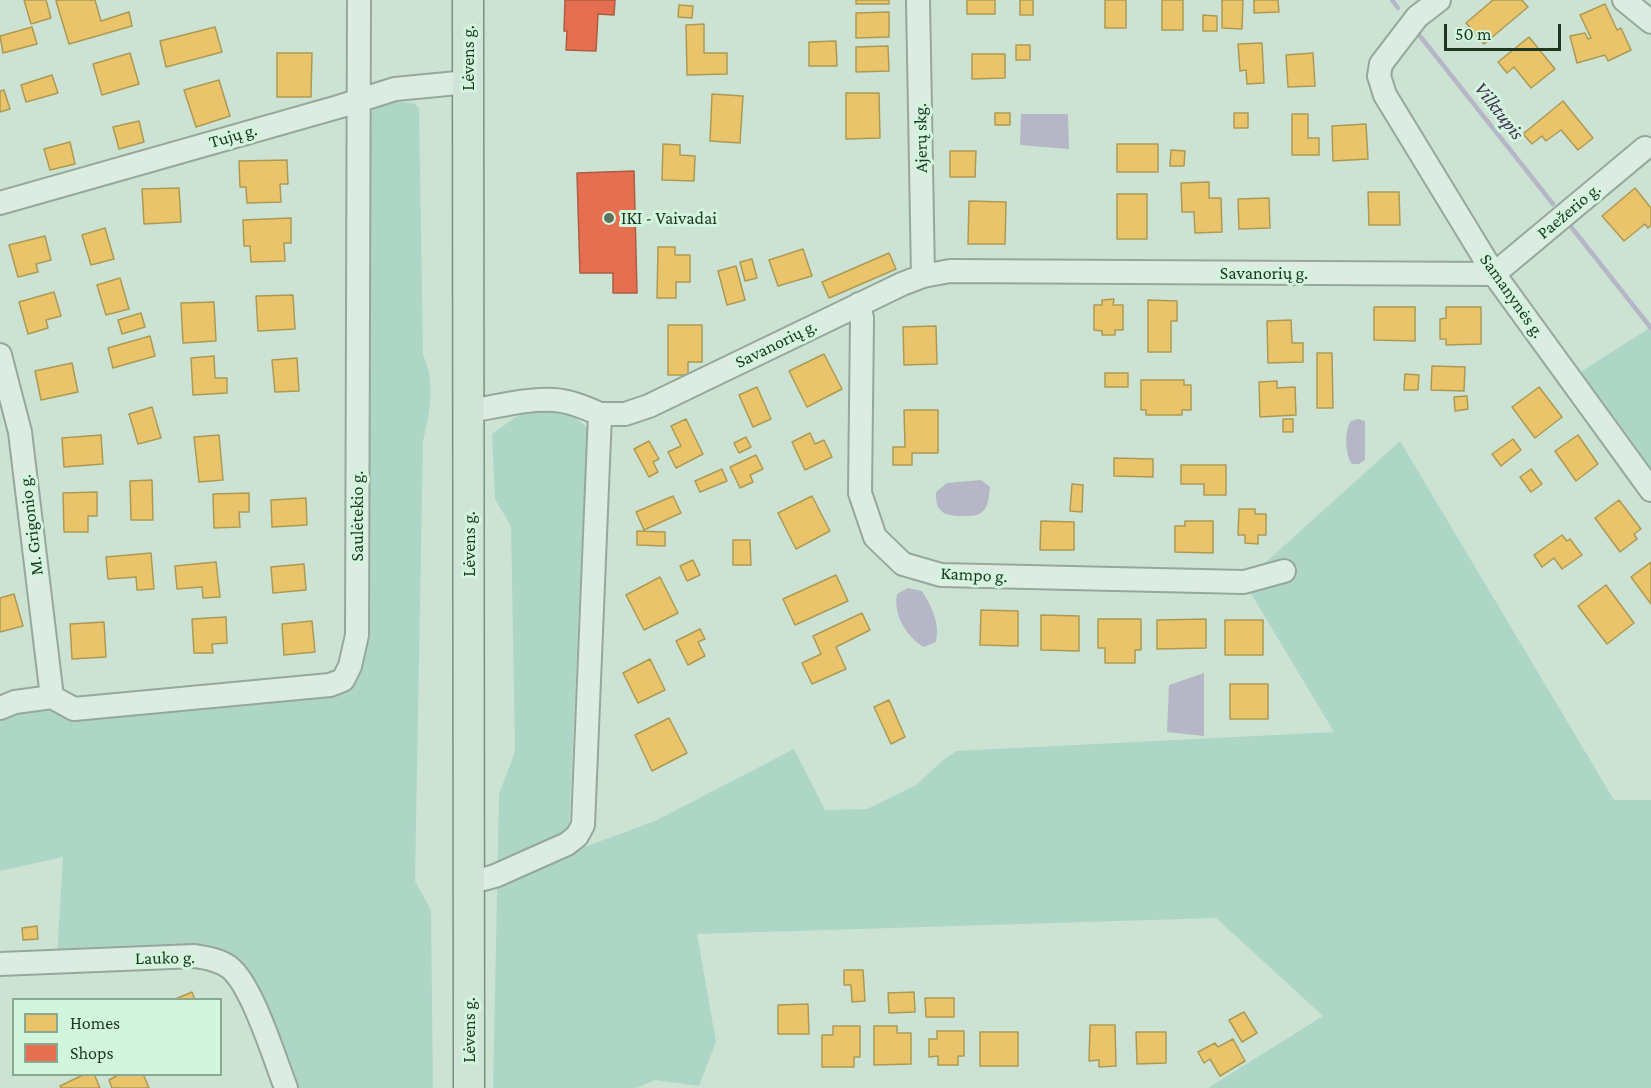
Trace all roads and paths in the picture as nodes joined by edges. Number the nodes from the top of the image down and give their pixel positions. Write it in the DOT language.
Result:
graph roads {
  1 [pos="359,0"];
  2 [pos="468,0"];
  3 [pos="918,0"];
  4 [pos="1438,0"];
  5 [pos="1624,0"];
  6 [pos="1651,22"];
  7 [pos="468,82"];
  8 [pos="359,99"];
  9 [pos="1645,148"];
  10 [pos="0,202"];
  11 [pos="1494,274"];
  12 [pos="923,276"];
  13 [pos="860,304"];
  14 [pos="0,355"];
  15 [pos="469,411"];
  16 [pos="600,414"];
  17 [pos="1651,490"];
  18 [pos="1284,571"];
  19 [pos="52,697"];
  20 [pos="0,708"];
  21 [pos="469,880"];
  22 [pos="0,964"];
  23 [pos="286,1088"];
  24 [pos="469,1088"];
  1 -- 8 [label="street, Saulėtekio g."];
  2 -- 7 [label="main road, Lėvens g."];
  3 -- 12 [label="street, Ajerų skg."];
  4 -- 11 [label="street, Samanynės g."];
  5 -- 6 [label="street"];
  7 -- 8 [label="street, Tujų g."];
  7 -- 15 [label="main road, Lėvens g."];
  8 -- 10 [label="street, Tujų g."];
  8 -- 19 [label="street, Saulėtekio g."];
  9 -- 11 [label="street, Paežerio g."];
  11 -- 12 [label="street, Savanorių g."];
  11 -- 17 [label="street, Samanynės g."];
  12 -- 13 [label="street, Savanorių g."];
  13 -- 16 [label="street, Savanorių g."];
  13 -- 18 [label="street, Kampo g."];
  14 -- 19 [label="street, M. Grigonio g."];
  15 -- 16 [label="street"];
  15 -- 21 [label="main road, Lėvens g."];
  16 -- 21 [label="street"];
  19 -- 20 [label="street"];
  21 -- 24 [label="main road, Lėvens g."];
  22 -- 23 [label="street, Lauko g."];
}
